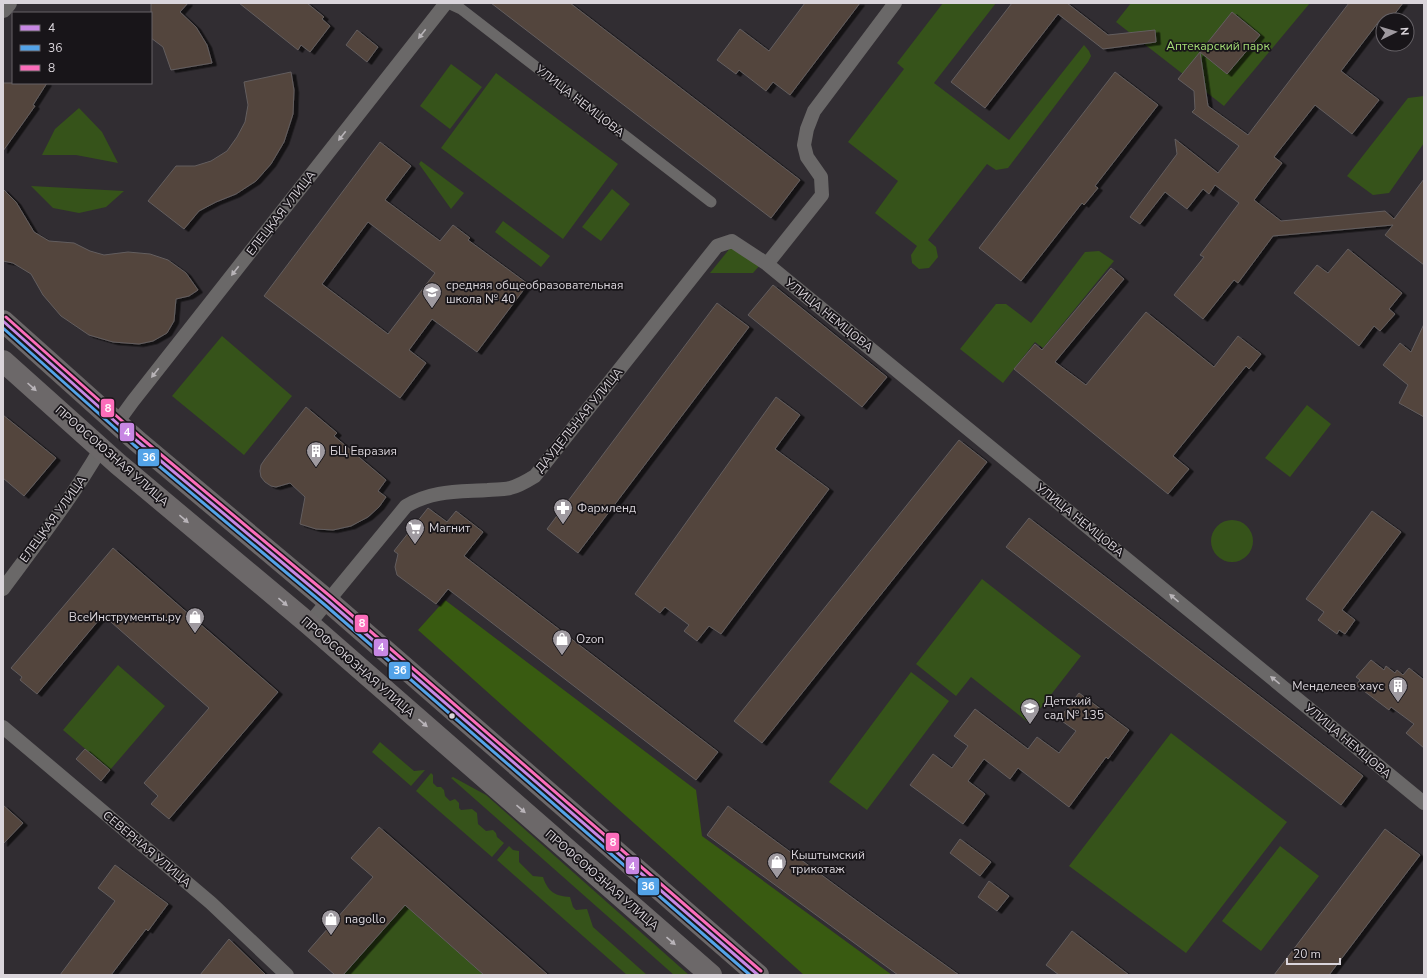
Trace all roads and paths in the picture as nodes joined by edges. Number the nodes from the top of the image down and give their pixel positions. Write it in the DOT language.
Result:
graph roads {
  1 [pos="8,3"];
  2 [pos="447,3"];
  3 [pos="895,3"];
  4 [pos="3,9"];
  5 [pos="711,202"];
  6 [pos="732,241"];
  7 [pos="767,264"];
  8 [pos="3,321"];
  9 [pos="3,361"];
  10 [pos="117,423"];
  11 [pos="101,448"];
  12 [pos="3,589"];
  13 [pos="328,601"];
  14 [pos="309,624"];
  15 [pos="3,727"];
  16 [pos="1424,803"];
  17 [pos="287,975"];
  18 [pos="711,975"];
  19 [pos="758,975"];
  1 -- 4 [label="street"];
  2 -- 5 [label="street, УЛИЦА НЕМЦОВА"];
  2 -- 10 [label="street, ЕЛЕЦКАЯ УЛИЦА, one-way"];
  3 -- 7 [label="street"];
  6 -- 7 [label="street, УЛИЦА НЕМЦОВА"];
  6 -- 13 [label="street, ДАУДЕЛЬНАЯ УЛИЦА"];
  16 -- 7 [label="street, УЛИЦА НЕМЦОВА, one-way"];
  8 -- 10 [label="main road"];
  9 -- 11 [label="main road, ПРОФСОЮЗНАЯ УЛИЦА, one-way"];
  10 -- 11 [label="main road"];
  10 -- 13 [label="main road"];
  11 -- 12 [label="street, ЕЛЕЦКАЯ УЛИЦА"];
  11 -- 14 [label="main road, ПРОФСОЮЗНАЯ УЛИЦА, one-way"];
  13 -- 14 [label="street, ДАУДЕЛЬНАЯ УЛИЦА"];
  13 -- 19 [label="main road"];
  14 -- 18 [label="main road, ПРОФСОЮЗНАЯ УЛИЦА, one-way"];
  15 -- 17 [label="street, СЕВЕРНАЯ УЛИЦА"];
}
